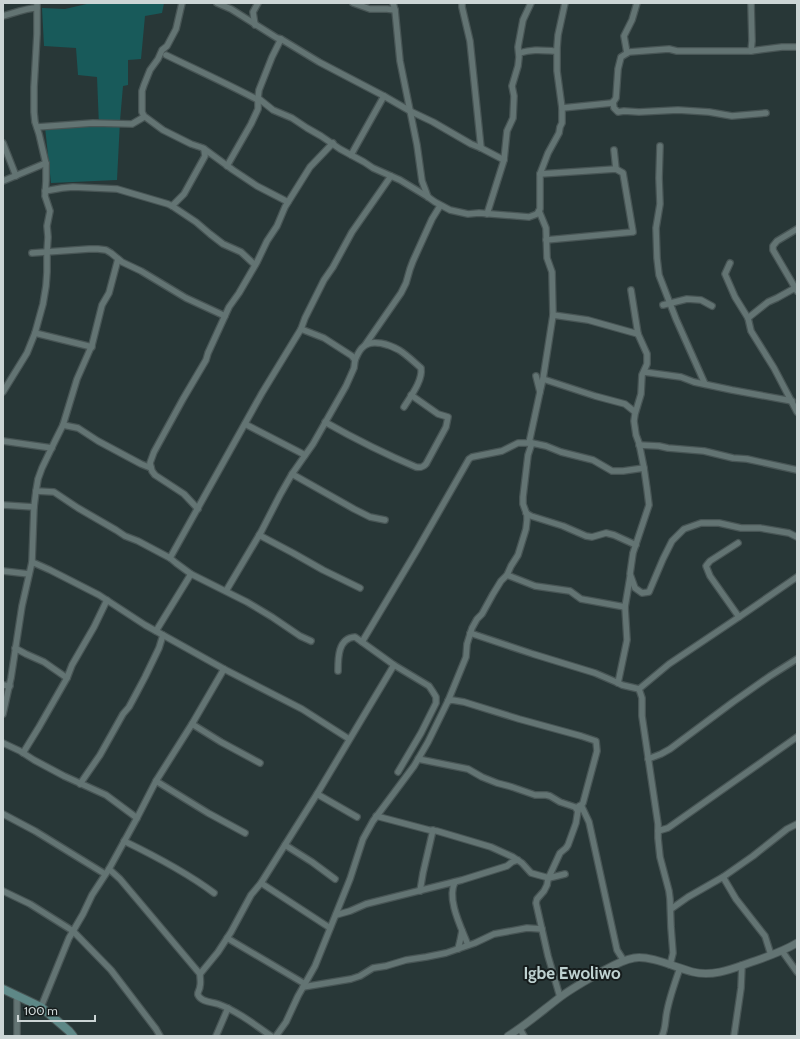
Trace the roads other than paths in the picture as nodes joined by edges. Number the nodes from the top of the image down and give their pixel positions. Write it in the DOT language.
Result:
graph roads {
  1 [pos="182,3"];
  2 [pos="217,3"];
  3 [pos="258,3"];
  4 [pos="353,3"];
  5 [pos="393,3"];
  6 [pos="462,3"];
  7 [pos="531,3"];
  8 [pos="565,3"];
  9 [pos="637,3"];
  10 [pos="751,3"];
  11 [pos="37,6"];
  12 [pos="395,10"];
  13 [pos="253,12"];
  14 [pos="3,16"];
  15 [pos="244,18"];
  16 [pos="255,25"];
  17 [pos="282,39"];
  18 [pos="165,47"];
  19 [pos="797,47"];
  20 [pos="555,52"];
  21 [pos="751,52"];
  22 [pos="518,53"];
  23 [pos="627,53"];
  24 [pos="166,55"];
  25 [pos="158,59"];
  26 [pos="384,96"];
  27 [pos="258,99"];
  28 [pos="613,102"];
  29 [pos="562,108"];
  30 [pos="258,109"];
  31 [pos="273,110"];
  32 [pos="410,112"];
  33 [pos="766,113"];
  34 [pos="144,117"];
  35 [pos="37,127"];
  36 [pos="3,143"];
  37 [pos="333,143"];
  38 [pos="660,146"];
  39 [pos="481,148"];
  40 [pos="204,149"];
  41 [pos="614,150"];
  42 [pos="351,154"];
  43 [pos="212,155"];
  44 [pos="205,156"];
  45 [pos="504,160"];
  46 [pos="46,163"];
  47 [pos="227,166"];
  48 [pos="616,169"];
  49 [pos="540,174"];
  50 [pos="16,176"];
  51 [pos="391,176"];
  52 [pos="3,181"];
  53 [pos="45,191"];
  54 [pos="428,197"];
  55 [pos="288,202"];
  56 [pos="172,206"];
  57 [pos="440,206"];
  58 [pos="539,211"];
  59 [pos="487,214"];
  60 [pos="797,229"];
  61 [pos="546,240"];
  62 [pos="47,252"];
  63 [pos="32,253"];
  64 [pos="118,259"];
  65 [pos="730,263"];
  66 [pos="255,265"];
  67 [pos="796,289"];
  68 [pos="631,290"];
  69 [pos="670,303"];
  70 [pos="663,305"];
  71 [pos="712,306"];
  72 [pos="553,315"];
  73 [pos="225,316"];
  74 [pos="748,318"];
  75 [pos="302,329"];
  76 [pos="35,333"];
  77 [pos="638,334"];
  78 [pos="365,345"];
  79 [pos="92,347"];
  80 [pos="355,360"];
  81 [pos="644,372"];
  82 [pos="536,376"];
  83 [pos="544,379"];
  84 [pos="705,384"];
  85 [pos="3,392"];
  86 [pos="540,392"];
  87 [pos="411,395"];
  88 [pos="792,401"];
  89 [pos="404,407"];
  90 [pos="635,412"];
  91 [pos="797,412"];
  92 [pos="325,422"];
  93 [pos="245,424"];
  94 [pos="63,425"];
  95 [pos="3,441"];
  96 [pos="531,443"];
  97 [pos="639,445"];
  98 [pos="52,448"];
  99 [pos="305,455"];
  100 [pos="151,468"];
  101 [pos="644,468"];
  102 [pos="797,470"];
  103 [pos="292,474"];
  104 [pos="36,491"];
  105 [pos="3,505"];
  106 [pos="34,507"];
  107 [pos="198,509"];
  108 [pos="528,516"];
  109 [pos="385,520"];
  110 [pos="259,535"];
  111 [pos="797,537"];
  112 [pos="738,542"];
  113 [pos="636,545"];
  114 [pos="170,558"];
  115 [pos="32,562"];
  116 [pos="3,571"];
  117 [pos="29,574"];
  118 [pos="191,574"];
  119 [pos="507,575"];
  120 [pos="630,576"];
  121 [pos="797,577"];
  122 [pos="360,588"];
  123 [pos="226,591"];
  124 [pos="107,600"];
  125 [pos="625,607"];
  126 [pos="739,617"];
  127 [pos="156,631"];
  128 [pos="470,633"];
  129 [pos="163,635"];
  130 [pos="311,641"];
  131 [pos="362,642"];
  132 [pos="15,648"];
  133 [pos="797,659"];
  134 [pos="394,665"];
  135 [pos="224,669"];
  136 [pos="338,671"];
  137 [pos="67,678"];
  138 [pos="618,683"];
  139 [pos="3,685"];
  140 [pos="10,686"];
  141 [pos="639,689"];
  142 [pos="448,701"];
  143 [pos="3,714"];
  144 [pos="192,724"];
  145 [pos="797,737"];
  146 [pos="350,739"];
  147 [pos="3,743"];
  148 [pos="23,753"];
  149 [pos="418,759"];
  150 [pos="648,759"];
  151 [pos="260,763"];
  152 [pos="398,772"];
  153 [pos="156,781"];
  154 [pos="80,784"];
  155 [pos="317,794"];
  156 [pos="581,805"];
  157 [pos="576,809"];
  158 [pos="3,814"];
  159 [pos="376,816"];
  160 [pos="357,817"];
  161 [pos="138,818"];
  162 [pos="797,824"];
  163 [pos="433,830"];
  164 [pos="658,831"];
  165 [pos="244,833"];
  166 [pos="124,841"];
  167 [pos="285,845"];
  168 [pos="511,859"];
  169 [pos="107,871"];
  170 [pos="565,874"];
  171 [pos="723,877"];
  172 [pos="549,878"];
  173 [pos="335,879"];
  174 [pos="261,882"];
  175 [pos="452,884"];
  176 [pos="420,891"];
  177 [pos="3,892"];
  178 [pos="214,893"];
  179 [pos="671,909"];
  180 [pos="336,915"];
  181 [pos="330,928"];
  182 [pos="542,929"];
  183 [pos="462,930"];
  184 [pos="73,931"];
  185 [pos="227,938"];
  186 [pos="797,942"];
  187 [pos="468,945"];
  188 [pos="458,949"];
  189 [pos="782,951"];
  190 [pos="771,955"];
  191 [pos="624,961"];
  192 [pos="670,965"];
  193 [pos="742,965"];
  194 [pos="680,968"];
  195 [pos="797,972"];
  196 [pos="200,974"];
  197 [pos="304,986"];
  198 [pos="3,989"];
  199 [pos="17,996"];
  200 [pos="560,998"];
  201 [pos="42,1007"];
  202 [pos="228,1008"];
  203 [pos="520,1029"];
  204 [pos="18,1036"];
  205 [pos="74,1036"];
  206 [pos="160,1036"];
  207 [pos="216,1036"];
  208 [pos="271,1036"];
  209 [pos="276,1036"];
  210 [pos="508,1036"];
  211 [pos="524,1036"];
  212 [pos="662,1036"];
  213 [pos="734,1036"];
  1 -- 18 [label="street"];
  2 -- 15 [label="street"];
  3 -- 13 [label="street"];
  4 -- 12 [label="street"];
  5 -- 12 [label="street"];
  6 -- 39 [label="street"];
  7 -- 22 [label="street"];
  8 -- 29 [label="street"];
  9 -- 23 [label="street"];
  10 -- 21 [label="street"];
  11 -- 14 [label="street"];
  11 -- 35 [label="street"];
  12 -- 32 [label="street"];
  13 -- 15 [label="street"];
  13 -- 16 [label="street"];
  15 -- 16 [label="street"];
  16 -- 17 [label="street"];
  17 -- 26 [label="street"];
  17 -- 27 [label="street"];
  18 -- 24 [label="street"];
  18 -- 25 [label="street"];
  19 -- 21 [label="street"];
  20 -- 22 [label="street"];
  21 -- 23 [label="street"];
  22 -- 45 [label="street"];
  23 -- 28 [label="street"];
  24 -- 25 [label="street"];
  24 -- 27 [label="street"];
  25 -- 34 [label="street"];
  26 -- 32 [label="street"];
  26 -- 42 [label="street"];
  27 -- 30 [label="street"];
  27 -- 31 [label="street"];
  28 -- 29 [label="street"];
  28 -- 33 [label="street"];
  29 -- 49 [label="street"];
  30 -- 31 [label="street"];
  30 -- 47 [label="street"];
  31 -- 37 [label="street"];
  32 -- 39 [label="street"];
  32 -- 54 [label="street"];
  34 -- 35 [label="street"];
  34 -- 40 [label="street"];
  35 -- 46 [label="street"];
  36 -- 50 [label="street"];
  37 -- 42 [label="street"];
  37 -- 55 [label="street"];
  38 -- 69 [label="street"];
  39 -- 45 [label="street"];
  40 -- 43 [label="street"];
  40 -- 44 [label="street"];
  41 -- 48 [label="street"];
  42 -- 51 [label="street"];
  43 -- 44 [label="street"];
  43 -- 47 [label="street"];
  44 -- 56 [label="street"];
  45 -- 59 [label="street"];
  46 -- 50 [label="street"];
  46 -- 53 [label="street"];
  47 -- 55 [label="street"];
  48 -- 49 [label="street"];
  48 -- 61 [label="street"];
  49 -- 58 [label="street"];
  50 -- 52 [label="street"];
  51 -- 54 [label="street"];
  51 -- 75 [label="street"];
  53 -- 56 [label="street"];
  53 -- 62 [label="street"];
  54 -- 57 [label="street"];
  55 -- 66 [label="street"];
  56 -- 66 [label="street"];
  57 -- 59 [label="street"];
  57 -- 78 [label="street"];
  58 -- 59 [label="street"];
  58 -- 61 [label="street"];
  60 -- 67 [label="street"];
  61 -- 72 [label="street"];
  62 -- 63 [label="street"];
  62 -- 64 [label="street"];
  62 -- 76 [label="street"];
  64 -- 73 [label="street"];
  64 -- 79 [label="street"];
  65 -- 74 [label="street"];
  66 -- 73 [label="street"];
  67 -- 74 [label="street"];
  68 -- 77 [label="street"];
  69 -- 70 [label="street"];
  69 -- 71 [label="street"];
  69 -- 84 [label="street"];
  72 -- 77 [label="street"];
  72 -- 83 [label="street"];
  73 -- 100 [label="street"];
  74 -- 88 [label="street"];
  75 -- 80 [label="street"];
  75 -- 93 [label="street"];
  76 -- 79 [label="street"];
  76 -- 85 [label="street"];
  77 -- 81 [label="street"];
  78 -- 80 [label="street"];
  78 -- 87 [label="street"];
  79 -- 94 [label="street"];
  80 -- 92 [label="street"];
  81 -- 84 [label="street"];
  81 -- 90 [label="street"];
  82 -- 86 [label="street"];
  83 -- 86 [label="street"];
  83 -- 90 [label="street"];
  84 -- 88 [label="street"];
  86 -- 96 [label="street"];
  87 -- 89 [label="street"];
  87 -- 92 [label="street"];
  88 -- 91 [label="street"];
  90 -- 97 [label="street"];
  92 -- 99 [label="street"];
  93 -- 99 [label="street"];
  93 -- 107 [label="street"];
  94 -- 98 [label="street"];
  94 -- 100 [label="street"];
  95 -- 98 [label="street"];
  96 -- 101 [label="street"];
  96 -- 108 [label="street"];
  96 -- 131 [label="street"];
  97 -- 101 [label="street"];
  97 -- 102 [label="street"];
  98 -- 104 [label="street"];
  99 -- 103 [label="street"];
  100 -- 107 [label="street"];
  101 -- 113 [label="street"];
  103 -- 109 [label="street"];
  103 -- 110 [label="street"];
  104 -- 106 [label="street"];
  104 -- 114 [label="street"];
  105 -- 106 [label="street"];
  106 -- 115 [label="street"];
  107 -- 114 [label="street"];
  108 -- 113 [label="street"];
  108 -- 119 [label="street"];
  110 -- 122 [label="street"];
  110 -- 123 [label="street"];
  111 -- 120 [label="street"];
  112 -- 126 [label="street"];
  113 -- 120 [label="street"];
  114 -- 118 [label="street"];
  115 -- 117 [label="street"];
  115 -- 124 [label="street"];
  116 -- 117 [label="street"];
  117 -- 132 [label="street"];
  118 -- 123 [label="street"];
  118 -- 127 [label="street"];
  119 -- 125 [label="street"];
  119 -- 128 [label="street"];
  120 -- 125 [label="street"];
  121 -- 126 [label="street"];
  123 -- 130 [label="street"];
  124 -- 127 [label="street"];
  124 -- 137 [label="street"];
  125 -- 138 [label="street"];
  126 -- 141 [label="street"];
  127 -- 129 [label="street"];
  128 -- 138 [label="street"];
  128 -- 142 [label="street"];
  129 -- 135 [label="street"];
  129 -- 154 [label="street"];
  131 -- 134 [label="street"];
  131 -- 136 [label="street"];
  132 -- 137 [label="street"];
  132 -- 140 [label="street"];
  133 -- 150 [label="street"];
  134 -- 146 [label="street"];
  134 -- 152 [label="street"];
  135 -- 144 [label="street"];
  135 -- 146 [label="street"];
  137 -- 148 [label="street"];
  138 -- 141 [label="street"];
  139 -- 140 [label="street"];
  140 -- 143 [label="street"];
  141 -- 150 [label="street"];
  142 -- 149 [label="street"];
  142 -- 156 [label="street"];
  144 -- 151 [label="street"];
  144 -- 153 [label="street"];
  145 -- 164 [label="street"];
  146 -- 155 [label="street"];
  147 -- 148 [label="street"];
  148 -- 154 [label="street"];
  149 -- 157 [label="street"];
  149 -- 159 [label="street"];
  150 -- 164 [label="street"];
  153 -- 161 [label="street"];
  153 -- 165 [label="street"];
  154 -- 161 [label="street"];
  155 -- 160 [label="street"];
  155 -- 167 [label="street"];
  156 -- 157 [label="street"];
  156 -- 191 [label="street"];
  157 -- 172 [label="street"];
  158 -- 169 [label="street"];
  159 -- 163 [label="street"];
  159 -- 180 [label="street"];
  161 -- 166 [label="street"];
  162 -- 171 [label="street"];
  163 -- 168 [label="street"];
  163 -- 176 [label="street"];
  164 -- 179 [label="street"];
  166 -- 169 [label="street"];
  166 -- 178 [label="street"];
  167 -- 173 [label="street"];
  167 -- 174 [label="street"];
  168 -- 172 [label="street"];
  168 -- 175 [label="street"];
  169 -- 184 [label="street"];
  169 -- 196 [label="street"];
  170 -- 172 [label="street"];
  171 -- 179 [label="street"];
  171 -- 190 [label="street"];
  172 -- 182 [label="street"];
  174 -- 181 [label="street"];
  174 -- 185 [label="street"];
  175 -- 176 [label="street"];
  175 -- 183 [label="street"];
  176 -- 180 [label="street"];
  177 -- 184 [label="street"];
  179 -- 192 [label="street"];
  180 -- 181 [label="street"];
  181 -- 197 [label="street"];
  182 -- 187 [label="street"];
  182 -- 200 [label="street"];
  183 -- 187 [label="street"];
  183 -- 188 [label="street"];
  184 -- 201 [label="street"];
  184 -- 206 [label="street"];
  185 -- 196 [label="street"];
  185 -- 197 [label="street"];
  186 -- 189 [label="street"];
  187 -- 188 [label="street"];
  188 -- 197 [label="street"];
  189 -- 190 [label="street"];
  189 -- 195 [label="street"];
  190 -- 193 [label="street"];
  191 -- 192 [label="street"];
  191 -- 200 [label="street"];
  192 -- 194 [label="street"];
  193 -- 194 [label="street"];
  193 -- 213 [label="street"];
  194 -- 212 [label="street"];
  196 -- 202 [label="street"];
  197 -- 209 [label="street"];
  198 -- 199 [label="main road"];
  199 -- 201 [label="main road"];
  199 -- 204 [label="street"];
  200 -- 203 [label="street"];
  201 -- 205 [label="main road"];
  202 -- 207 [label="street"];
  202 -- 208 [label="street"];
  203 -- 210 [label="street"];
  203 -- 211 [label="street"];
}
